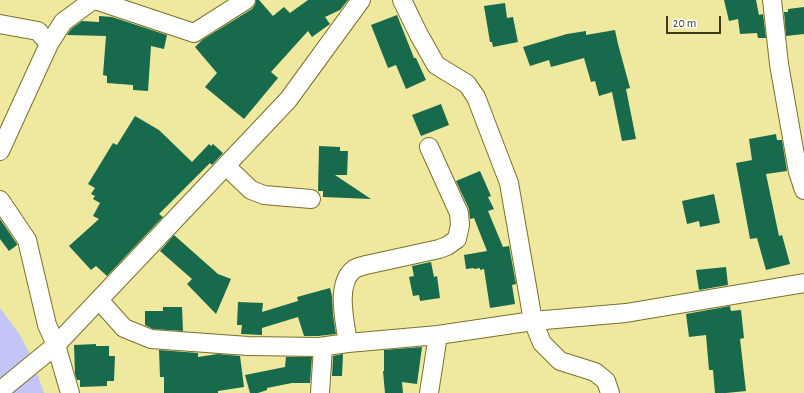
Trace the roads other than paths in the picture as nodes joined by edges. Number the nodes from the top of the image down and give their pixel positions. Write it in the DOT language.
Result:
graph roads {
  1 [pos="94,0"];
  2 [pos="246,0"];
  3 [pos="361,0"];
  4 [pos="402,0"];
  5 [pos="772,0"];
  6 [pos="0,24"];
  7 [pos="49,44"];
  8 [pos="428,147"];
  9 [pos="0,151"];
  10 [pos="226,166"];
  11 [pos="804,190"];
  12 [pos="311,199"];
  13 [pos="0,200"];
  14 [pos="804,283"];
  15 [pos="99,300"];
  16 [pos="533,321"];
  17 [pos="438,335"];
  18 [pos="348,343"];
  19 [pos="323,347"];
  20 [pos="53,348"];
  21 [pos="0,391"];
  22 [pos="70,393"];
  23 [pos="320,393"];
  24 [pos="429,393"];
  25 [pos="610,393"];
  1 -- 2 [label="street"];
  1 -- 7 [label="street"];
  3 -- 10 [label="street"];
  4 -- 16 [label="street"];
  5 -- 11 [label="street"];
  6 -- 7 [label="street"];
  7 -- 9 [label="street"];
  8 -- 18 [label="street"];
  10 -- 12 [label="street"];
  10 -- 15 [label="street"];
  13 -- 20 [label="street"];
  14 -- 16 [label="street"];
  15 -- 19 [label="street"];
  15 -- 20 [label="street"];
  16 -- 17 [label="street"];
  16 -- 25 [label="street"];
  17 -- 18 [label="street"];
  17 -- 24 [label="street"];
  18 -- 19 [label="street"];
  19 -- 23 [label="street"];
  20 -- 21 [label="street"];
  20 -- 22 [label="street"];
}
